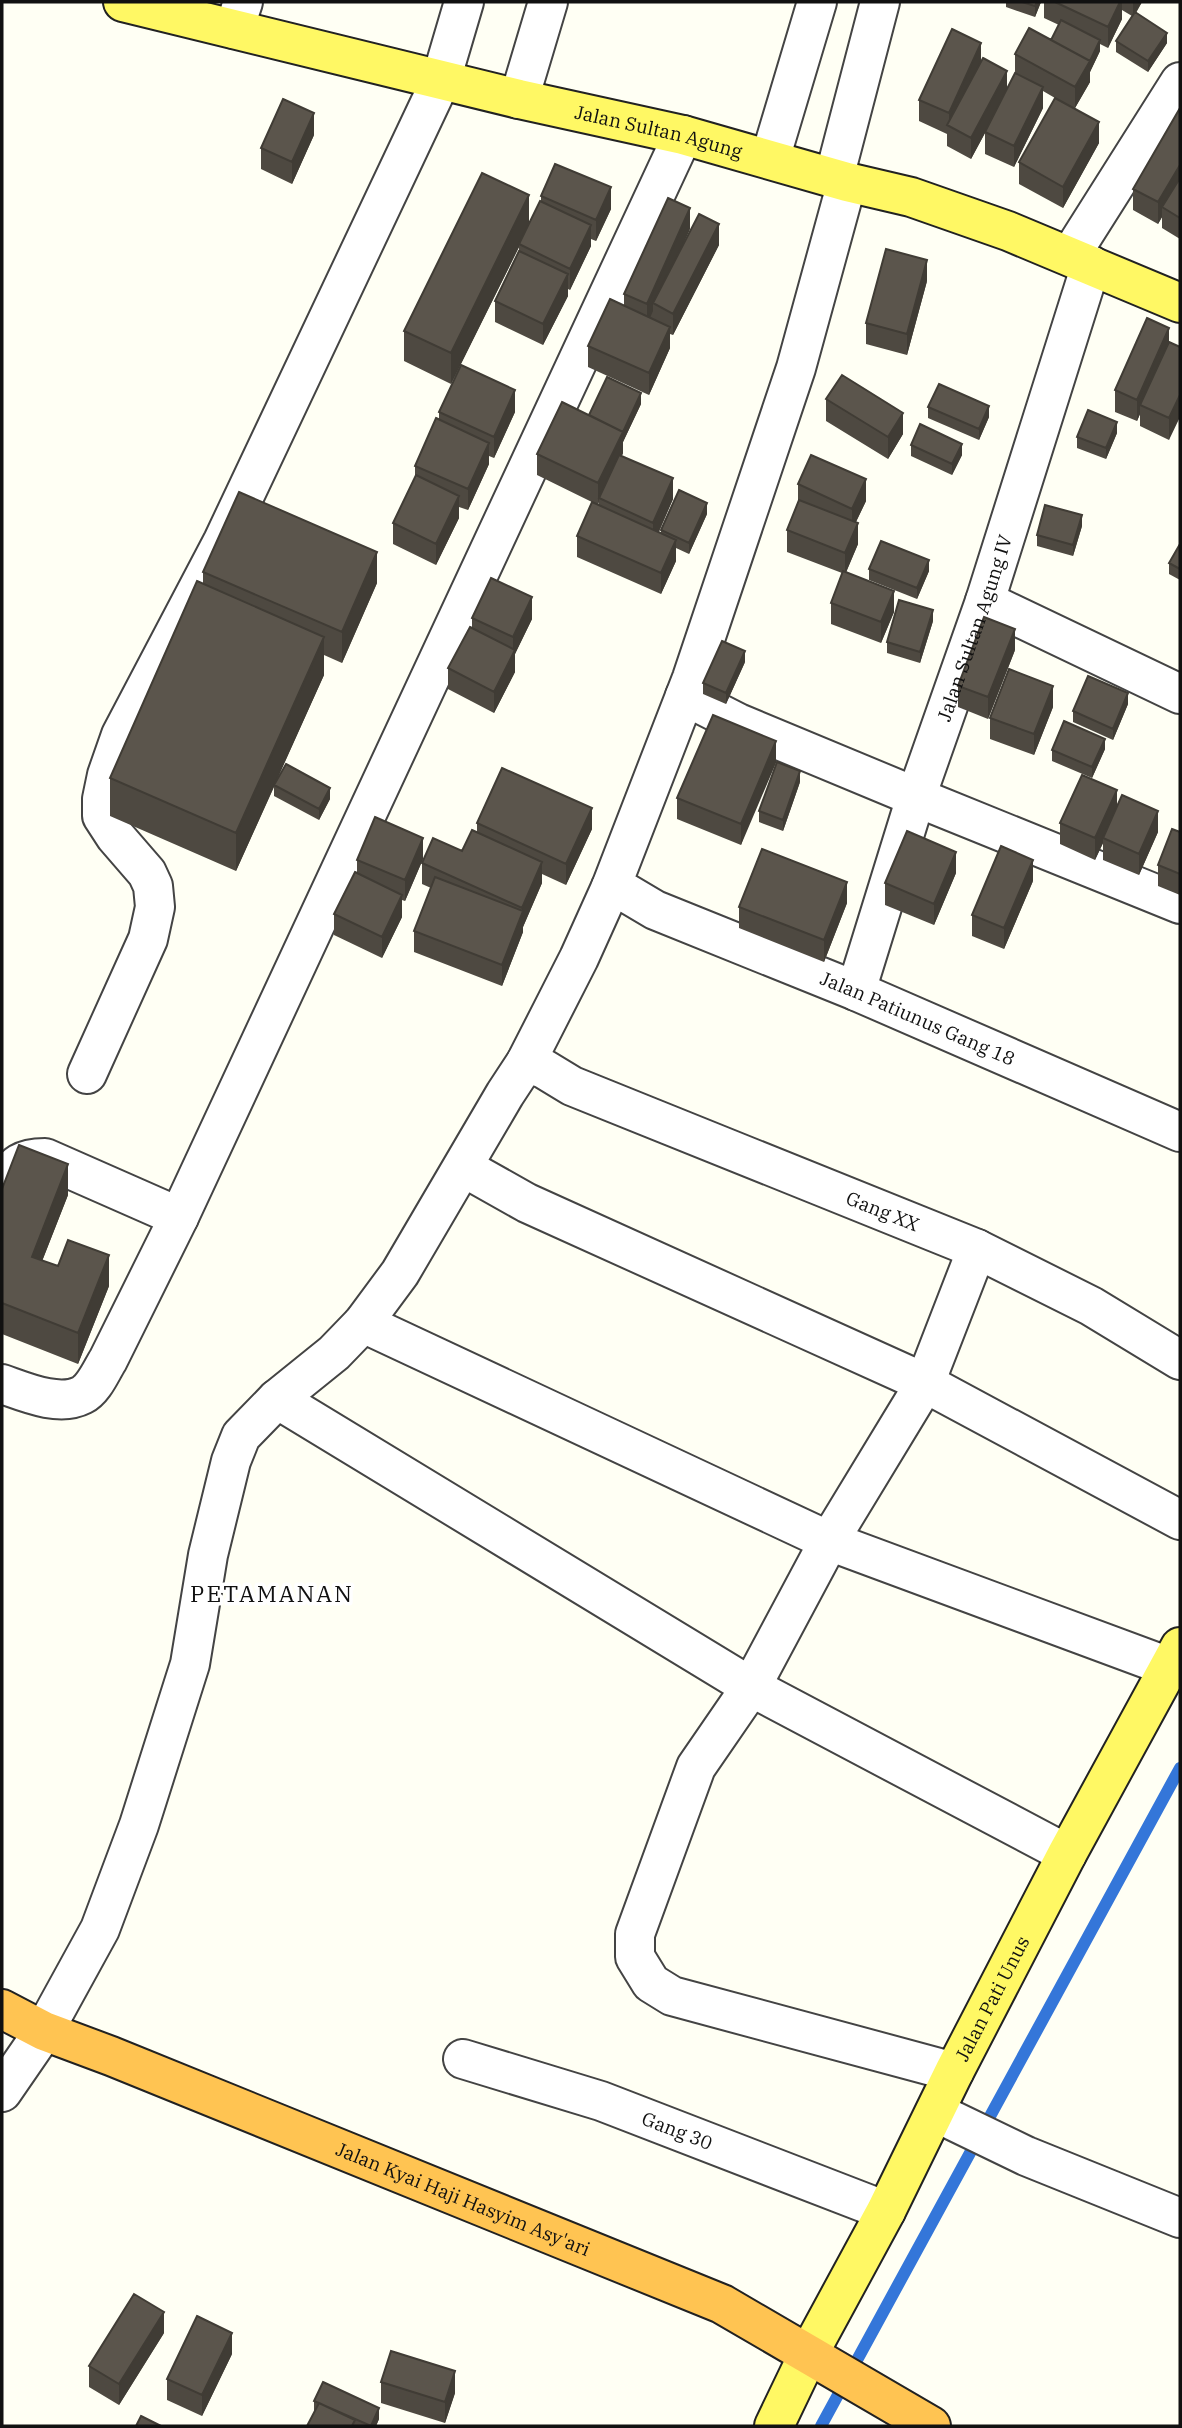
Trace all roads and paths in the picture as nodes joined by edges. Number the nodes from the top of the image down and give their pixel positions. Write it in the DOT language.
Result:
graph roads {
  1 [pos="123,2"];
  2 [pos="464,2"];
  3 [pos="548,2"];
  4 [pos="817,2"];
  5 [pos="880,2"];
  6 [pos="239,15"];
  7 [pos="441,79"];
  8 [pos="1180,82"];
  9 [pos="519,99"];
  10 [pos="683,135"];
  11 [pos="769,159"];
  12 [pos="867,187"];
  13 [pos="1081,261"];
  14 [pos="1180,303"];
  15 [pos="985,601"];
  16 [pos="1180,694"];
  17 [pos="694,701"];
  18 [pos="916,797"];
  19 [pos="631,897"];
  20 [pos="1180,904"];
  21 [pos="856,990"];
  22 [pos="548,1072"];
  23 [pos="87,1074"];
  24 [pos="1180,1132"];
  25 [pos="476,1174"];
  26 [pos="2,1182"];
  27 [pos="179,1217"];
  28 [pos="977,1249"];
  29 [pos="363,1323"];
  30 [pos="1180,1360"];
  31 [pos="925,1383"];
  32 [pos="2,1384"];
  33 [pos="277,1399"];
  34 [pos="1180,1520"];
  35 [pos="829,1541"];
  36 [pos="1175,1657"];
  37 [pos="751,1687"];
  38 [pos="1067,1854"];
  39 [pos="2,2009"];
  40 [pos="44,2031"];
  41 [pos="463,2059"];
  42 [pos="954,2072"];
  43 [pos="2,2092"];
  44 [pos="935,2112"];
  45 [pos="886,2211"];
  46 [pos="1180,2218"];
  47 [pos="817,2359"];
  48 [pos="774,2426"];
  49 [pos="931,2426"];
  1 -- 6 [label="main road, Jalan Sultan Agung"];
  2 -- 7 [label="street"];
  3 -- 9 [label="street"];
  4 -- 11 [label="street"];
  5 -- 12 [label="street"];
  6 -- 7 [label="main road, Jalan Sultan Agung"];
  7 -- 9 [label="main road, Jalan Sultan Agung"];
  7 -- 23 [label="street"];
  8 -- 13 [label="street, Jalan Sultan Agung IV"];
  9 -- 10 [label="main road, Jalan Sultan Agung"];
  10 -- 11 [label="main road, Jalan Sultan Agung"];
  10 -- 27 [label="street"];
  11 -- 12 [label="main road, Jalan Sultan Agung"];
  12 -- 13 [label="main road, Jalan Sultan Agung"];
  12 -- 17 [label="street"];
  13 -- 14 [label="main road, Jalan Sultan Agung"];
  13 -- 15 [label="street, Jalan Sultan Agung IV"];
  15 -- 16 [label="street"];
  15 -- 18 [label="street, Jalan Sultan Agung IV"];
  17 -- 18 [label="street"];
  17 -- 19 [label="street"];
  18 -- 20 [label="street"];
  18 -- 21 [label="street, Jalan Sultan Agung IV"];
  19 -- 21 [label="street, Jalan Patiunus Gang 18"];
  19 -- 22 [label="street"];
  21 -- 24 [label="street, Jalan Patiunus Gang 18"];
  22 -- 25 [label="street"];
  22 -- 28 [label="street, Gang XX"];
  25 -- 29 [label="street"];
  25 -- 31 [label="street"];
  26 -- 27 [label="street"];
  27 -- 32 [label="street"];
  28 -- 30 [label="street, Gang XX"];
  28 -- 31 [label="street"];
  29 -- 33 [label="street"];
  29 -- 35 [label="street"];
  31 -- 34 [label="street"];
  31 -- 35 [label="street"];
  33 -- 37 [label="street"];
  33 -- 40 [label="street"];
  35 -- 36 [label="street"];
  35 -- 37 [label="street"];
  36 -- 38 [label="main road, Jalan Pati Unus"];
  37 -- 38 [label="street"];
  37 -- 42 [label="street"];
  38 -- 42 [label="main road, Jalan Pati Unus"];
  39 -- 40 [label="highway, Jalan Kyai Haji Hasyim Asy'ari"];
  40 -- 43 [label="street"];
  40 -- 47 [label="highway, Jalan Kyai Haji Hasyim Asy'ari"];
  41 -- 45 [label="street, Gang 30"];
  42 -- 44 [label="main road, Jalan Pati Unus"];
  44 -- 45 [label="main road, Jalan Pati Unus"];
  44 -- 46 [label="street"];
  45 -- 47 [label="main road, Jalan Pati Unus"];
  47 -- 48 [label="main road, Jalan Pati Unus"];
  47 -- 49 [label="highway, Jalan Kyai Haji Hasyim Asy'ari"];
}
